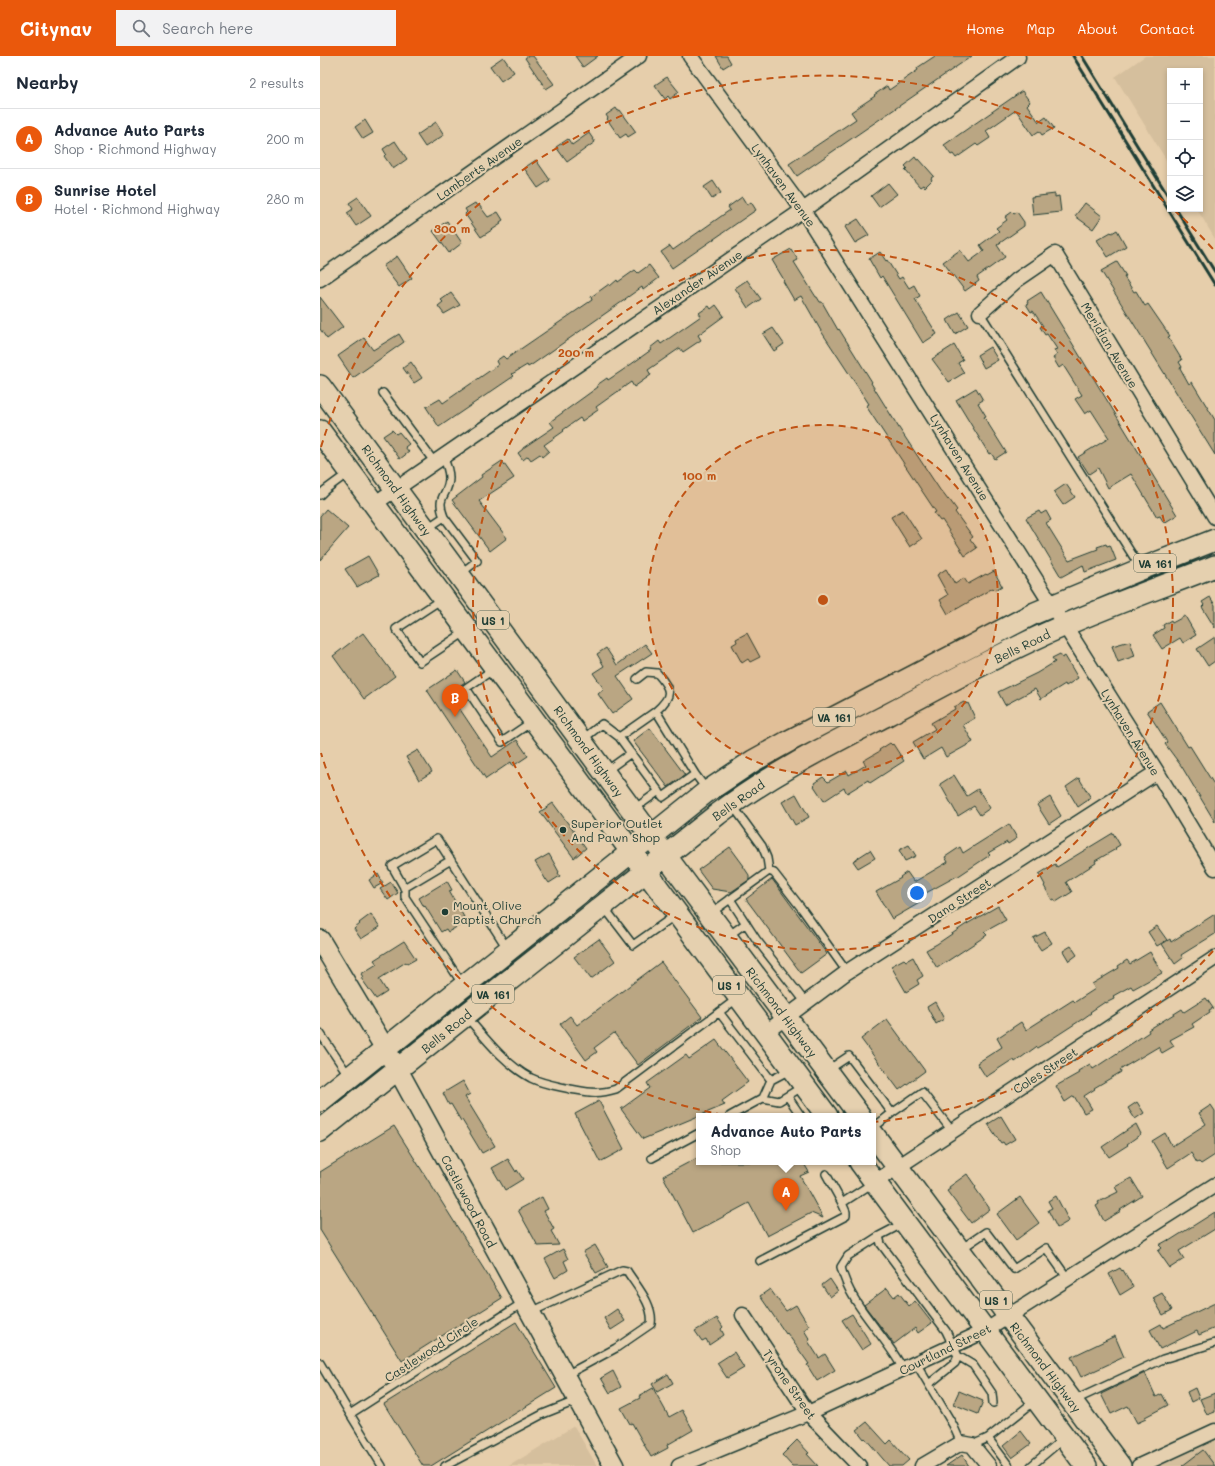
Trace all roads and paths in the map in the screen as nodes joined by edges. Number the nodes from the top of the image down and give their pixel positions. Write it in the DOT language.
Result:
graph roads {
  1 [pos="639,56"];
  2 [pos="690,56"];
  3 [pos="1018,57"];
  4 [pos="803,210"];
  5 [pos="320,279"];
  6 [pos="980,313"];
  7 [pos="320,386"];
  8 [pos="383,393"];
  9 [pos="320,431"];
  10 [pos="439,460"];
  11 [pos="350,472"];
  12 [pos="396,489"];
  13 [pos="320,495"];
  14 [pos="374,504"];
  15 [pos="444,517"];
  16 [pos="1215,517"];
  17 [pos="426,530"];
  18 [pos="1215,540"];
  19 [pos="1215,566"];
  20 [pos="1141,569"];
  21 [pos="459,574"];
  22 [pos="443,598"];
  23 [pos="1052,606"];
  24 [pos="1064,625"];
  25 [pos="467,630"];
  26 [pos="495,668"];
  27 [pos="637,679"];
  28 [pos="656,711"];
  29 [pos="860,716"];
  30 [pos="534,721"];
  31 [pos="619,737"];
  32 [pos="581,740"];
  33 [pos="631,754"];
  34 [pos="604,772"];
  35 [pos="1157,772"];
  36 [pos="695,774"];
  37 [pos="659,791"];
  38 [pos="708,791"];
  39 [pos="732,803"];
  40 [pos="632,811"];
  41 [pos="652,836"];
  42 [pos="631,853"];
  43 [pos="665,855"];
  44 [pos="451,860"];
  45 [pos="1215,868"];
  46 [pos="769,871"];
  47 [pos="645,872"];
  48 [pos="404,888"];
  49 [pos="730,899"];
  50 [pos="602,906"];
  51 [pos="676,914"];
  52 [pos="710,914"];
  53 [pos="746,923"];
  54 [pos="727,937"];
  55 [pos="320,940"];
  56 [pos="508,951"];
  57 [pos="1215,958"];
  58 [pos="847,972"];
  59 [pos="464,986"];
  60 [pos="739,998"];
  61 [pos="806,1002"];
  62 [pos="719,1012"];
  63 [pos="466,1016"];
  64 [pos="786,1016"];
  65 [pos="320,1033"];
  66 [pos="764,1033"];
  67 [pos="385,1049"];
  68 [pos="792,1069"];
  69 [pos="398,1070"];
  70 [pos="827,1071"];
  71 [pos="350,1077"];
  72 [pos="770,1080"];
  73 [pos="805,1086"];
  74 [pos="788,1097"];
  75 [pos="763,1098"];
  76 [pos="320,1101"];
  77 [pos="736,1113"];
  78 [pos="799,1113"];
  79 [pos="825,1113"];
  80 [pos="858,1113"];
  81 [pos="892,1113"];
  82 [pos="876,1126"];
  83 [pos="952,1131"];
  84 [pos="320,1132"];
  85 [pos="696,1135"];
  86 [pos="876,1138"];
  87 [pos="652,1158"];
  88 [pos="862,1165"];
  89 [pos="898,1167"];
  90 [pos="826,1174"];
  91 [pos="875,1182"];
  92 [pos="1215,1185"];
  93 [pos="842,1203"];
  94 [pos="905,1222"];
  95 [pos="878,1236"];
  96 [pos="959,1250"];
  97 [pos="760,1261"];
  98 [pos="1068,1279"];
  99 [pos="527,1307"];
  100 [pos="743,1315"];
  101 [pos="1009,1317"];
  102 [pos="985,1331"];
  103 [pos="1215,1343"];
  104 [pos="956,1351"];
  105 [pos="320,1363"];
  106 [pos="910,1366"];
  107 [pos="564,1376"];
  108 [pos="929,1384"];
  109 [pos="578,1400"];
  110 [pos="1037,1400"];
  111 [pos="1072,1402"];
  112 [pos="993,1403"];
  113 [pos="808,1413"];
  114 [pos="350,1414"];
  115 [pos="1215,1431"];
  116 [pos="988,1438"];
  117 [pos="1065,1438"];
  118 [pos="966,1444"];
  119 [pos="382,1466"];
  120 [pos="445,1466"];
  121 [pos="614,1466"];
  122 [pos="678,1466"];
  123 [pos="859,1466"];
  124 [pos="922,1466"];
  125 [pos="989,1466"];
  126 [pos="1009,1466"];
  127 [pos="1031,1466"];
  128 [pos="1086,1466"];
  129 [pos="1120,1466"];
  130 [pos="1139,1466"];
  1 -- 5 [label="street, Lamberts Avenue"];
  2 -- 4 [label="street, Lynhaven Avenue"];
  3 -- 4 [label="street, Alexander Avenue"];
  4 -- 10 [label="street, Alexander Avenue"];
  4 -- 23 [label="street, Lynhaven Avenue"];
  6 -- 16 [label="street, Meridian Avenue"];
  6 -- 20 [label="lane"];
  7 -- 12 [label="main road, Richmond Highway / US 1"];
  8 -- 10 [label="lane"];
  9 -- 11 [label="main road, US 1"];
  10 -- 12 [label="street, Alexander Avenue"];
  10 -- 15 [label="lane"];
  11 -- 13 [label="lane"];
  11 -- 14 [label="main road, US 1"];
  12 -- 14 [label="street, Alexander Avenue"];
  12 -- 17 [label="main road, Richmond Highway / US 1"];
  14 -- 22 [label="main road, US 1"];
  15 -- 17 [label="lane"];
  15 -- 21 [label="lane"];
  17 -- 21 [label="main road, Richmond Highway / US 1"];
  18 -- 20 [label="main road, Bells Road / VA 161"];
  19 -- 24 [label="main road, Bells Road / VA 161"];
  20 -- 23 [label="main road, Bells Road / VA 161"];
  21 -- 32 [label="main road, Richmond Highway / US 1"];
  22 -- 25 [label="main road, US 1"];
  22 -- 25 [label="lane"];
  23 -- 24 [label="street, Lynhaven Avenue"];
  23 -- 29 [label="main road, Bells Road / VA 161"];
  24 -- 29 [label="main road, Bells Road / VA 161"];
  24 -- 35 [label="street, Lynhaven Avenue"];
  25 -- 26 [label="main road, US 1"];
  26 -- 30 [label="main road, US 1"];
  26 -- 30 [label="lane"];
  27 -- 28 [label="lane"];
  28 -- 31 [label="lane"];
  28 -- 36 [label="lane"];
  29 -- 38 [label="main road, Bells Road / VA 161"];
  29 -- 39 [label="main road, Bells Road / VA 161"];
  30 -- 42 [label="main road, US 1"];
  31 -- 32 [label="lane"];
  31 -- 33 [label="lane"];
  32 -- 34 [label="main road, Richmond Highway / US 1"];
  33 -- 34 [label="lane"];
  33 -- 37 [label="lane"];
  34 -- 40 [label="main road, Richmond Highway / US 1"];
  35 -- 45 [label="street, Lynhaven Avenue"];
  35 -- 58 [label="street, Dana Street"];
  36 -- 37 [label="lane"];
  36 -- 38 [label="lane"];
  37 -- 40 [label="lane"];
  38 -- 41 [label="main road, Bells Road / VA 161"];
  39 -- 43 [label="main road, Bells Road / VA 161"];
  39 -- 46 [label="lane"];
  40 -- 41 [label="main road, Richmond Highway / US 1"];
  41 -- 42 [label="main road, Bells Road / VA 161"];
  41 -- 43 [label="main road, Richmond Highway / US 1"];
  42 -- 47 [label="main road, US 1"];
  42 -- 56 [label="main road, Bells Road / VA 161"];
  43 -- 47 [label="main road, Bells Road / VA 161"];
  43 -- 52 [label="main road, Richmond Highway / US 1"];
  44 -- 48 [label="lane"];
  44 -- 48 [label="lane"];
  44 -- 56 [label="lane"];
  46 -- 49 [label="lane"];
  46 -- 58 [label="lane"];
  47 -- 50 [label="main road, Bells Road / VA 161"];
  47 -- 51 [label="main road, US 1"];
  48 -- 59 [label="lane"];
  49 -- 52 [label="lane"];
  49 -- 53 [label="lane"];
  50 -- 51 [label="lane"];
  50 -- 63 [label="main road, Bells Road / VA 161"];
  51 -- 60 [label="main road, US 1"];
  52 -- 54 [label="main road, Richmond Highway / US 1"];
  53 -- 54 [label="lane"];
  53 -- 61 [label="lane"];
  54 -- 64 [label="main road, Richmond Highway / US 1"];
  55 -- 67 [label="street, Castlewood Road"];
  56 -- 59 [label="main road, Bells Road / VA 161"];
  57 -- 83 [label="street, Coles Street"];
  58 -- 61 [label="street, Dana Street"];
  59 -- 67 [label="main road, Bells Road / VA 161"];
  60 -- 62 [label="lane"];
  60 -- 66 [label="main road, US 1"];
  61 -- 64 [label="street, Dana Street"];
  62 -- 63 [label="lane"];
  62 -- 72 [label="lane"];
  63 -- 69 [label="main road, Bells Road / VA 161"];
  64 -- 66 [label="street, Dana Street"];
  64 -- 70 [label="main road, Richmond Highway / US 1"];
  65 -- 71 [label="lane"];
  66 -- 68 [label="main road, US 1"];
  67 -- 69 [label="street, Castlewood Road"];
  67 -- 71 [label="main road, Bells Road / VA 161"];
  68 -- 72 [label="lane"];
  68 -- 73 [label="main road, US 1"];
  69 -- 84 [label="main road, Bells Road / VA 161"];
  69 -- 99 [label="street, Castlewood Road"];
  70 -- 80 [label="main road, Richmond Highway / US 1"];
  70 -- 81 [label="lane"];
  71 -- 76 [label="main road, Bells Road / VA 161"];
  72 -- 75 [label="lane"];
  73 -- 74 [label="lane"];
  73 -- 79 [label="main road, US 1"];
  74 -- 75 [label="lane"];
  74 -- 78 [label="lane"];
  75 -- 77 [label="lane"];
  81 -- 82 [label="lane"];
  81 -- 83 [label="lane"];
  83 -- 89 [label="street, Coles Street"];
  85 -- 87 [label="lane"];
  86 -- 89 [label="main road, Richmond Highway / US 1"];
  88 -- 91 [label="main road, US 1"];
  89 -- 91 [label="street, Coles Street"];
  89 -- 96 [label="main road, Richmond Highway / US 1"];
  90 -- 93 [label="lane"];
  91 -- 93 [label="lane"];
  91 -- 94 [label="main road, US 1"];
  92 -- 98 [label="street, Courtland Street"];
  93 -- 97 [label="lane"];
  94 -- 95 [label="lane"];
  94 -- 102 [label="main road, US 1"];
  95 -- 104 [label="lane"];
  95 -- 106 [label="lane"];
  96 -- 98 [label="lane"];
  96 -- 101 [label="main road, Richmond Highway / US 1"];
  98 -- 101 [label="street, Courtland Street"];
  99 -- 107 [label="street, Castlewood Road"];
  99 -- 107 [label="lane, Castlewood Circle"];
  99 -- 114 [label="lane, Castlewood Circle"];
  100 -- 113 [label="street, Tyrone Street"];
  101 -- 102 [label="street, Courtland Street"];
  101 -- 111 [label="main road, Richmond Highway / US 1"];
  102 -- 104 [label="street, Courtland Street"];
  102 -- 110 [label="main road, US 1"];
  103 -- 111 [label="lane"];
  104 -- 106 [label="street, Courtland Street"];
  104 -- 108 [label="lane"];
  104 -- 112 [label="lane"];
  105 -- 114 [label="lane"];
  106 -- 108 [label="lane"];
  106 -- 113 [label="street, Courtland Street"];
  107 -- 109 [label="street, Castlewood Road"];
  108 -- 118 [label="lane"];
  109 -- 120 [label="lane"];
  109 -- 121 [label="street, Castlewood Road"];
  110 -- 116 [label="lane"];
  110 -- 117 [label="main road, US 1"];
  111 -- 129 [label="main road, Richmond Highway / US 1"];
  113 -- 122 [label="street, Courtland Street"];
  113 -- 123 [label="street, Tyrone Street"];
  114 -- 119 [label="lane"];
  115 -- 130 [label="street"];
  116 -- 118 [label="lane"];
  116 -- 126 [label="lane"];
  117 -- 127 [label="lane"];
  117 -- 128 [label="main road, US 1"];
  118 -- 124 [label="street"];
  118 -- 125 [label="street"];
}
